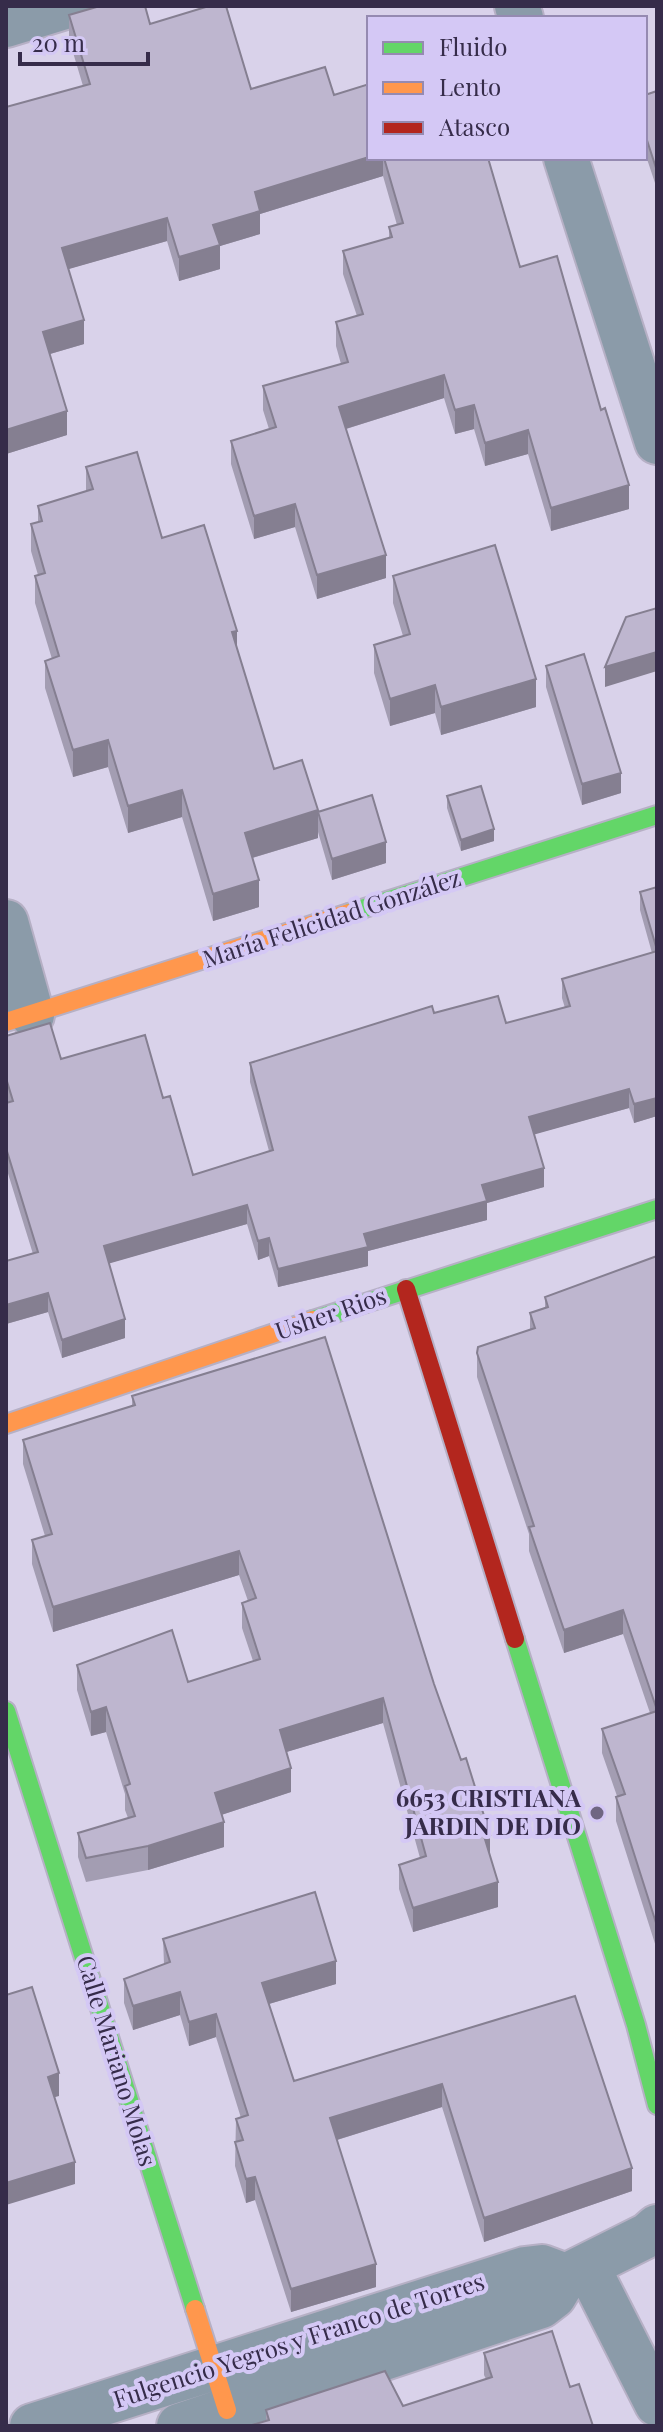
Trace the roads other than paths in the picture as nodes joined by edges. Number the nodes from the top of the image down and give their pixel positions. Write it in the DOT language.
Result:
graph roads {
  1 [pos="68,6"];
  2 [pos="6,25"];
  3 [pos="567,160"];
  4 [pos="657,442"];
  5 [pos="657,815"];
  6 [pos="6,922"];
  7 [pos="19,1019"];
  8 [pos="657,1209"];
  9 [pos="406,1289"];
  10 [pos="6,1424"];
  11 [pos="6,1711"];
  12 [pos="647,2022"];
  13 [pos="657,2105"];
  14 [pos="657,2227"];
  15 [pos="577,2271"];
  16 [pos="212,2367"];
  17 [pos="657,2404"];
  18 [pos="227,2410"];
  19 [pos="43,2424"];
  20 [pos="179,2426"];
  1 -- 2 [label="street"];
  3 -- 4 [label="street"];
  5 -- 7 [label="street, María Felicidad González"];
  6 -- 7 [label="street"];
  8 -- 9 [label="street, Usher Rios"];
  9 -- 10 [label="street, Usher Rios"];
  9 -- 12 [label="street"];
  11 -- 16 [label="street, Calle Mariano Molas"];
  12 -- 13 [label="street"];
  14 -- 15 [label="street, Fulgencio Yegros y Franco de Torres"];
  15 -- 16 [label="street, Fulgencio Yegros y Franco de Torres"];
  15 -- 17 [label="street"];
  15 -- 18 [label="street, Fulgencio Yegros y Franco de Torres"];
  16 -- 18 [label="street, Calle Mariano Molas"];
  16 -- 19 [label="street, Fulgencio Yegros y Franco de Torres"];
  18 -- 20 [label="street, Fulgencio Yegros y Franco de Torres"];
}
